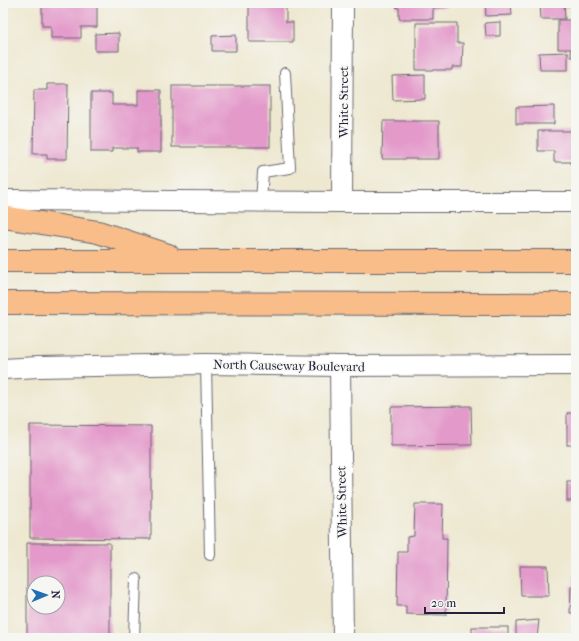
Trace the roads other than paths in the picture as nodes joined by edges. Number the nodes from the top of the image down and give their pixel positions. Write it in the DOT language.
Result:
graph roads {
  1 [pos="343,3"];
  2 [pos="285,73"];
  3 [pos="3,200"];
  4 [pos="261,201"];
  5 [pos="342,202"];
  6 [pos="576,202"];
  7 [pos="3,217"];
  8 [pos="3,261"];
  9 [pos="188,261"];
  10 [pos="576,261"];
  11 [pos="3,303"];
  12 [pos="576,304"];
  13 [pos="206,364"];
  14 [pos="576,365"];
  15 [pos="340,366"];
  16 [pos="3,369"];
  17 [pos="210,555"];
  18 [pos="136,579"];
  19 [pos="134,638"];
  20 [pos="343,638"];
  1 -- 5 [label="street, White Street"];
  2 -- 4 [label="lane"];
  3 -- 4 [label="street"];
  4 -- 5 [label="street"];
  5 -- 6 [label="street"];
  7 -- 9 [label="highway"];
  8 -- 9 [label="highway"];
  9 -- 10 [label="highway"];
  11 -- 12 [label="highway"];
  13 -- 15 [label="street, North Causeway Boulevard"];
  13 -- 16 [label="street, North Causeway Boulevard"];
  13 -- 17 [label="lane"];
  14 -- 15 [label="street, North Causeway Boulevard"];
  15 -- 20 [label="street, White Street"];
  18 -- 19 [label="lane"];
}
